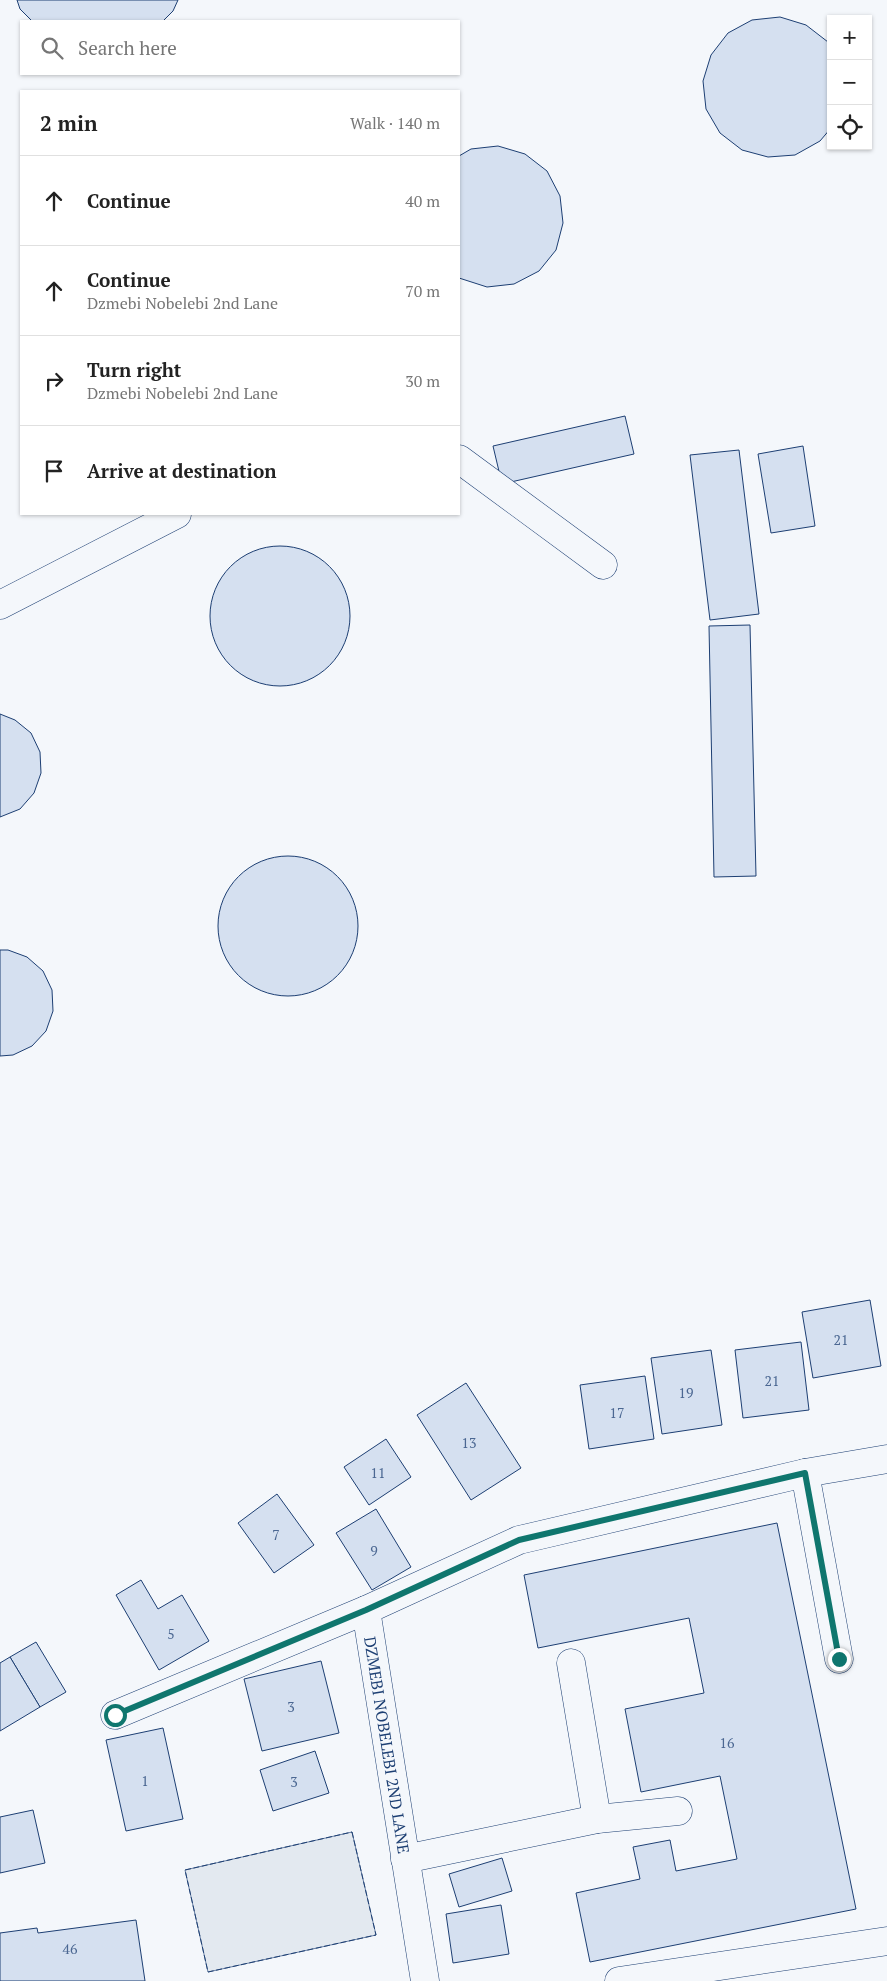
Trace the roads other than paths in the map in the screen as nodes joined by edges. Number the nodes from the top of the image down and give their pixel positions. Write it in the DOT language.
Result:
graph roads {
  1 [pos="460,460"];
  2 [pos="175,515"];
  3 [pos="603,565"];
  4 [pos="0,605"];
  5 [pos="887,1459"];
  6 [pos="805,1473"];
  7 [pos="366,1610"];
  8 [pos="839,1659"];
  9 [pos="571,1662"];
  10 [pos="115,1715"];
  11 [pos="678,1811"];
  12 [pos="596,1819"];
  13 [pos="405,1859"];
  14 [pos="887,1941"];
  15 [pos="425,1981"];
  16 [pos="619,1981"];
  1 -- 3 [label="street"];
  2 -- 4 [label="street"];
  5 -- 6 [label="street"];
  6 -- 7 [label="street"];
  6 -- 8 [label="street"];
  7 -- 10 [label="street"];
  7 -- 13 [label="street, DZMEBI NOBELEBI 2ND LANE"];
  9 -- 12 [label="street"];
  11 -- 12 [label="street"];
  12 -- 13 [label="street"];
  13 -- 15 [label="street, DZMEBI NOBELEBI 2ND LANE"];
  14 -- 16 [label="street"];
}
